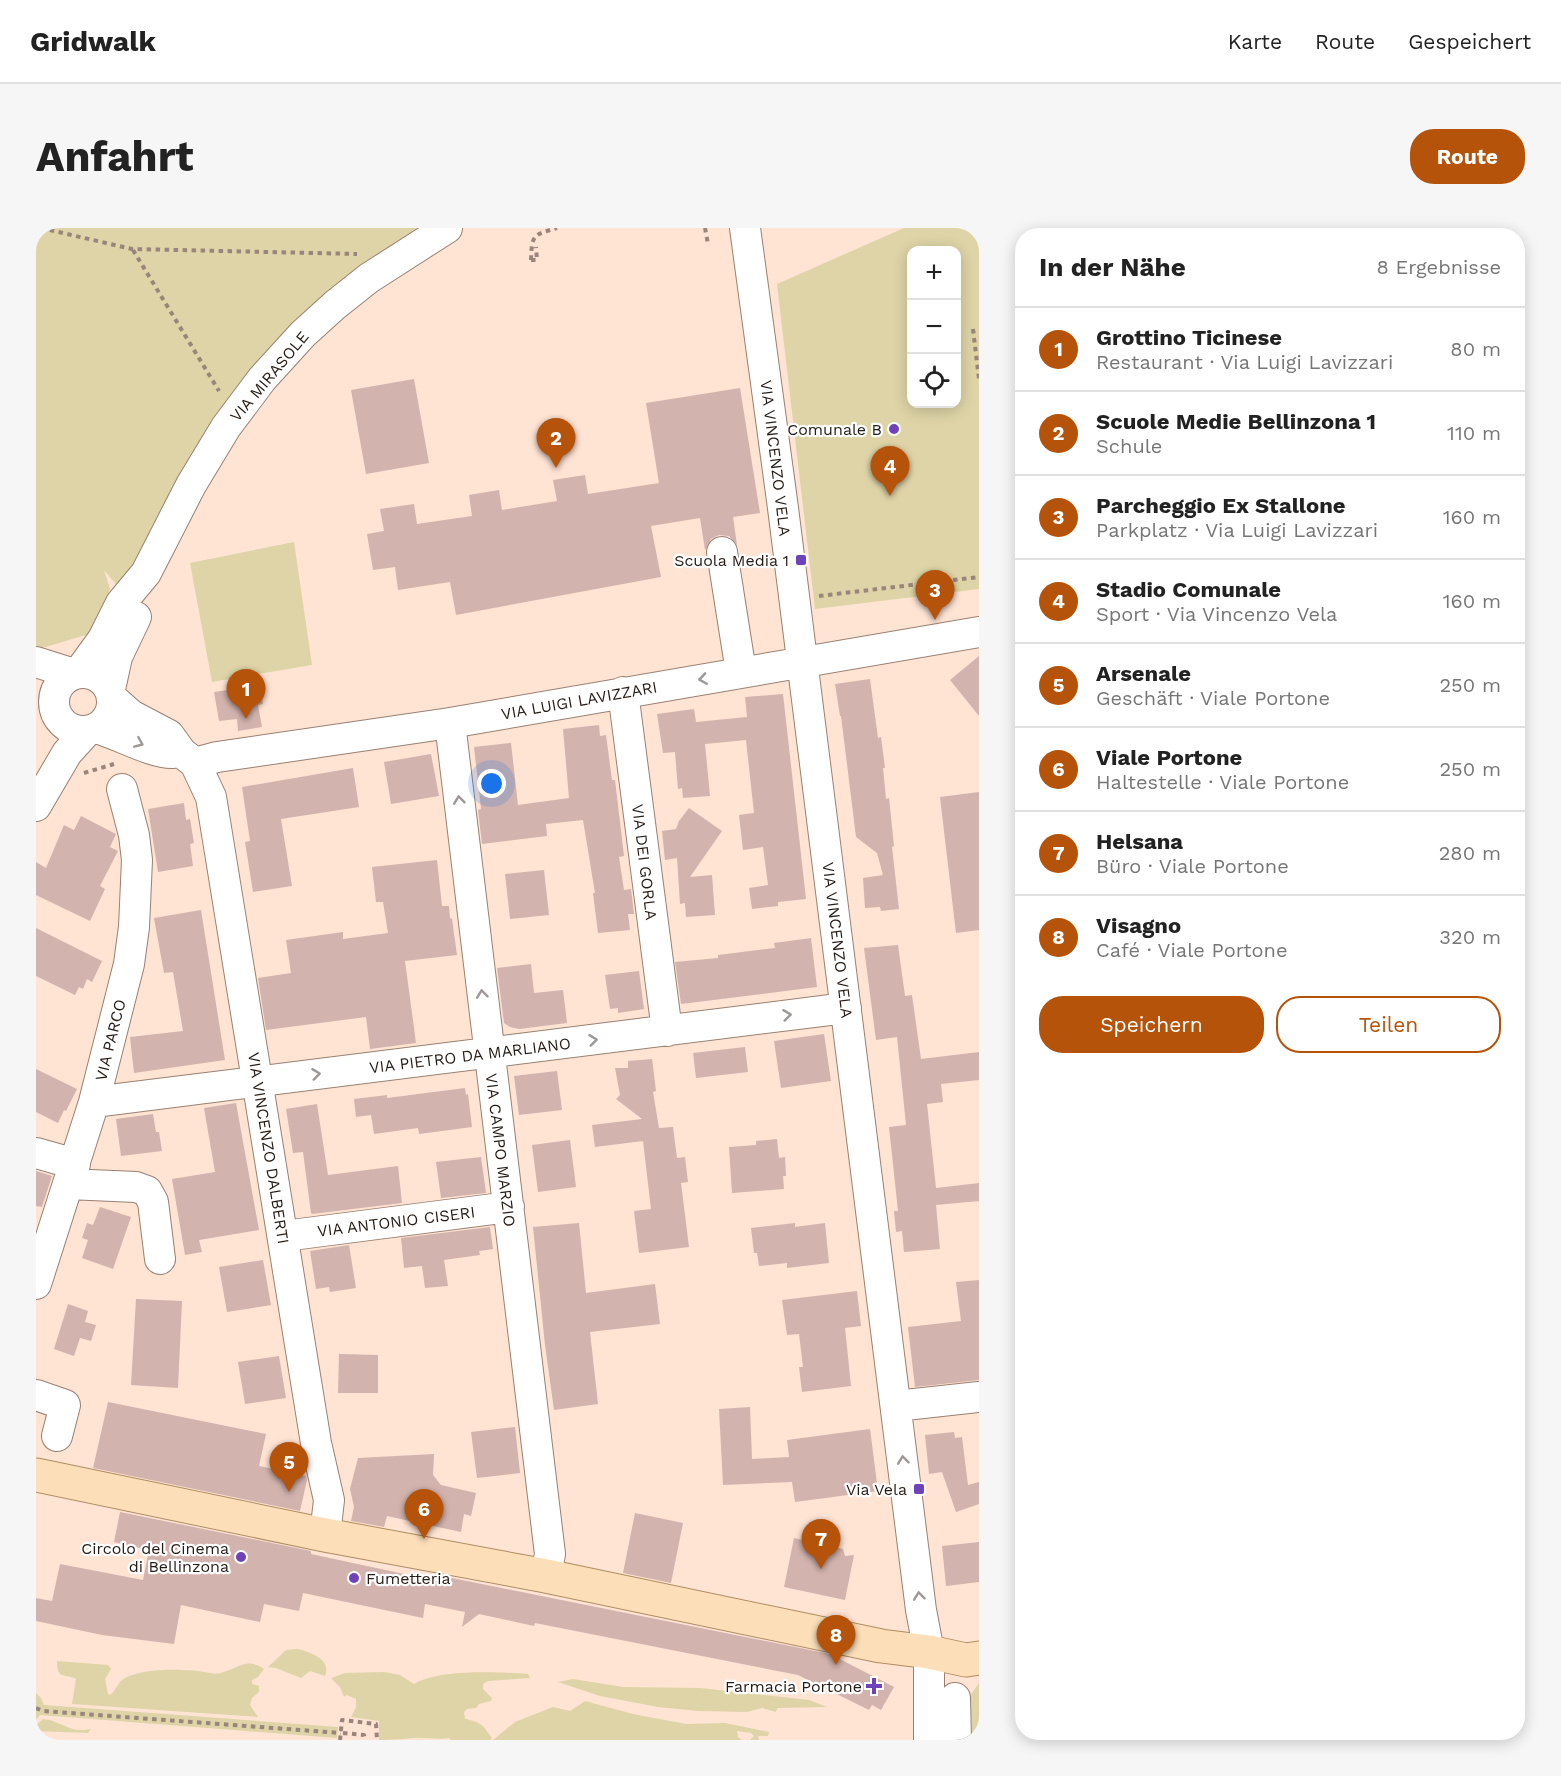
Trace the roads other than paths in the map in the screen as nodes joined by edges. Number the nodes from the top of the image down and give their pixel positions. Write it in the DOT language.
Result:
graph roads {
  1 [pos="447,228"];
  2 [pos="745,228"];
  3 [pos="722,552"];
  4 [pos="146,573"];
  5 [pos="979,632"];
  6 [pos="36,662"];
  7 [pos="802,662"];
  8 [pos="741,672"];
  9 [pos="76,673"];
  10 [pos="623,692"];
  11 [pos="111,694"];
  12 [pos="49,704"];
  13 [pos="450,723"];
  14 [pos="92,730"];
  15 [pos="188,758"];
  16 [pos="36,785"];
  17 [pos="122,789"];
  18 [pos="36,806"];
  19 [pos="846,1008"];
  20 [pos="667,1031"];
  21 [pos="489,1052"];
  22 [pos="258,1082"];
  23 [pos="94,1102"];
  24 [pos="36,1153"];
  25 [pos="71,1174"];
  26 [pos="509,1207"];
  27 [pos="284,1236"];
  28 [pos="160,1259"];
  29 [pos="36,1284"];
  30 [pos="36,1395"];
  31 [pos="979,1397"];
  32 [pos="896,1406"];
  33 [pos="57,1437"];
  34 [pos="36,1474"];
  35 [pos="325,1535"];
  36 [pos="546,1576"];
  37 [pos="979,1638"];
  38 [pos="928,1652"];
  39 [pos="979,1658"];
  40 [pos="955,1698"];
  41 [pos="929,1740"];
  42 [pos="956,1740"];
  1 -- 4 [label="street, VIA MIRASOLE"];
  2 -- 7 [label="street, VIA VINCENZO VELA"];
  3 -- 8 [label="street"];
  4 -- 9 [label="street, VIA MIRASOLE"];
  4 -- 11 [label="street, VIA MIRASOLE"];
  5 -- 7 [label="street, VIA LUIGI LAVIZZARI"];
  6 -- 9 [label="street"];
  7 -- 8 [label="street, VIA LUIGI LAVIZZARI"];
  7 -- 19 [label="street, VIA VINCENZO VELA"];
  8 -- 10 [label="street, VIA LUIGI LAVIZZARI, one-way"];
  9 -- 11 [label="street"];
  9 -- 12 [label="street"];
  10 -- 13 [label="street, VIA LUIGI LAVIZZARI"];
  10 -- 20 [label="street, VIA DEI GORLA"];
  11 -- 14 [label="street"];
  11 -- 15 [label="street"];
  12 -- 14 [label="street"];
  12 -- 16 [label="street"];
  13 -- 15 [label="street, VIA LUIGI LAVIZZARI"];
  21 -- 13 [label="street, VIA CAMPO MARZIO, one-way"];
  14 -- 15 [label="street, VIA LUIGI LAVIZZARI, one-way"];
  14 -- 18 [label="street"];
  15 -- 22 [label="street, VIA VINCENZO DALBERTI"];
  17 -- 23 [label="street, VIA PARCO"];
  20 -- 19 [label="street, VIA PIETRO DA MARLIANO, one-way"];
  19 -- 32 [label="street, VIA VINCENZO VELA"];
  21 -- 20 [label="street, VIA PIETRO DA MARLIANO, one-way"];
  22 -- 21 [label="street, VIA PIETRO DA MARLIANO, one-way"];
  21 -- 26 [label="street, VIA CAMPO MARZIO"];
  22 -- 23 [label="street, VIA PIETRO DA MARLIANO"];
  22 -- 27 [label="street, VIA VINCENZO DALBERTI"];
  23 -- 25 [label="street, VIA PARCO"];
  24 -- 25 [label="street"];
  25 -- 28 [label="street"];
  25 -- 29 [label="street, VIA PARCO"];
  26 -- 27 [label="street, VIA ANTONIO CISERI"];
  26 -- 36 [label="street, VIA CAMPO MARZIO"];
  27 -- 35 [label="street, VIA VINCENZO DALBERTI"];
  30 -- 33 [label="street"];
  31 -- 32 [label="street"];
  38 -- 32 [label="street, VIA VINCENZO VELA, one-way"];
  34 -- 35 [label="main road"];
  35 -- 36 [label="main road"];
  36 -- 38 [label="main road"];
  37 -- 38 [label="main road"];
  38 -- 39 [label="main road"];
  38 -- 41 [label="street, VIA VINCENZO VELA"];
  40 -- 42 [label="street"];
}
